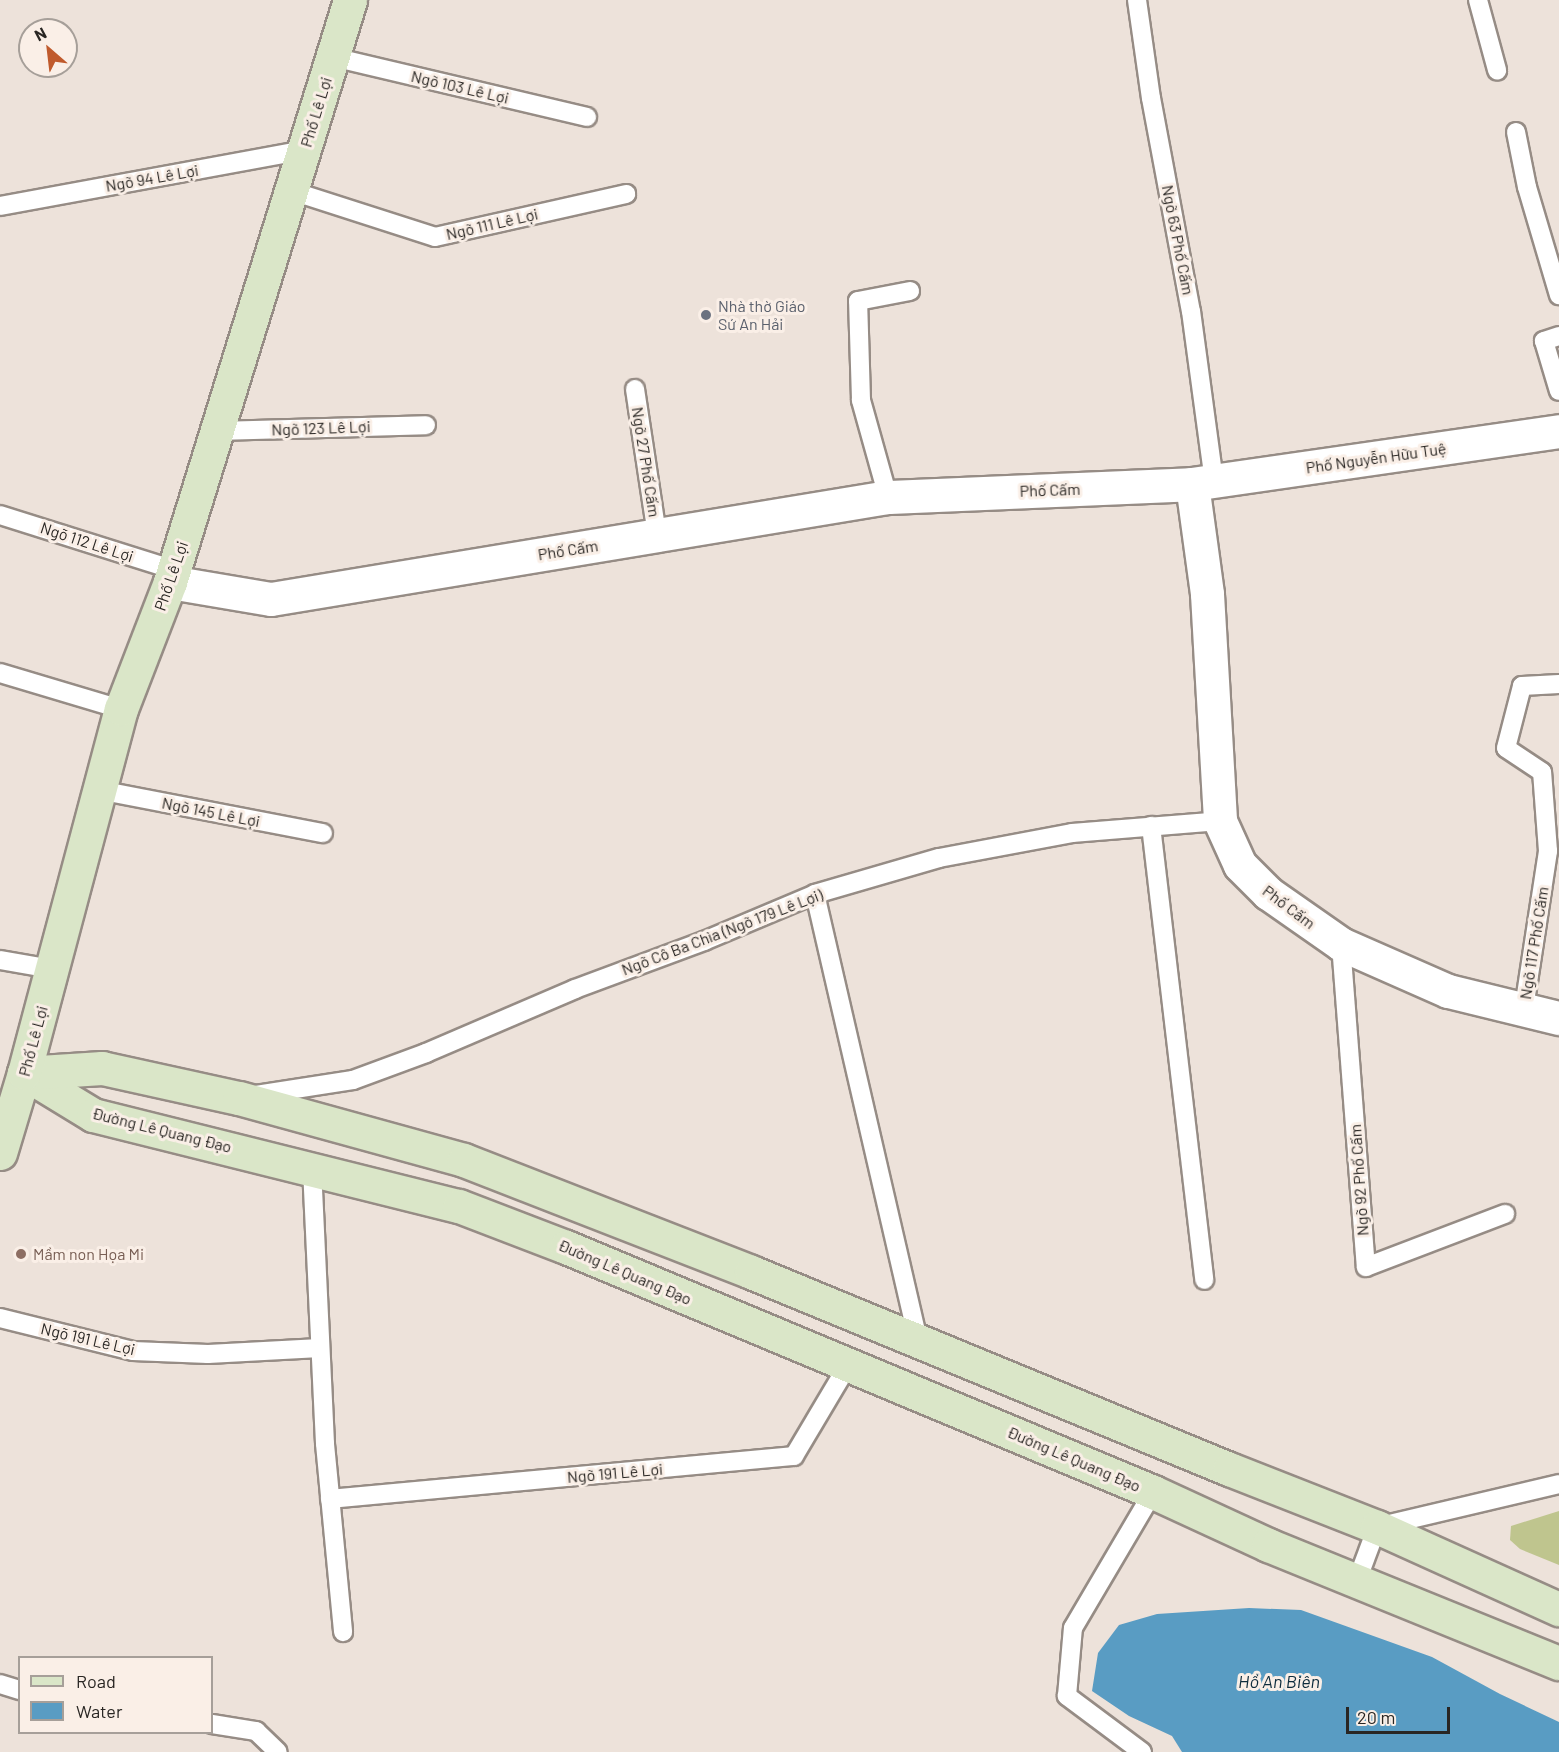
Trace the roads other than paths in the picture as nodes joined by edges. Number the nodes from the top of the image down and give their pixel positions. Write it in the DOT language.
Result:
graph roads {
  1 [pos="351,0"];
  2 [pos="1137,0"];
  3 [pos="1478,0"];
  4 [pos="333,57"];
  5 [pos="1497,70"];
  6 [pos="587,117"];
  7 [pos="1515,132"];
  8 [pos="305,150"];
  9 [pos="292,191"];
  10 [pos="626,194"];
  11 [pos="0,206"];
  12 [pos="910,291"];
  13 [pos="1559,295"];
  14 [pos="1559,336"];
  15 [pos="635,389"];
  16 [pos="1559,392"];
  17 [pos="426,425"];
  18 [pos="217,431"];
  19 [pos="1559,431"];
  20 [pos="1203,483"];
  21 [pos="888,497"];
  22 [pos="0,515"];
  23 [pos="657,536"];
  24 [pos="172,576"];
  25 [pos="0,674"];
  26 [pos="1559,684"];
  27 [pos="121,709"];
  28 [pos="99,790"];
  29 [pos="1220,821"];
  30 [pos="1151,826"];
  31 [pos="323,833"];
  32 [pos="815,894"];
  33 [pos="1341,944"];
  34 [pos="0,960"];
  35 [pos="52,969"];
  36 [pos="1524,1008"];
  37 [pos="1559,1018"];
  38 [pos="24,1073"];
  39 [pos="239,1098"];
  40 [pos="0,1153"];
  41 [pos="312,1168"];
  42 [pos="1505,1214"];
  43 [pos="1204,1280"];
  44 [pos="0,1318"];
  45 [pos="918,1341"];
  46 [pos="320,1348"];
  47 [pos="848,1365"];
  48 [pos="1559,1484"];
  49 [pos="1153,1492"];
  50 [pos="330,1499"];
  51 [pos="1377,1527"];
  52 [pos="1357,1581"];
  53 [pos="1559,1609"];
  54 [pos="343,1632"];
  55 [pos="1559,1663"];
  56 [pos="0,1684"];
  57 [pos="18,1689"];
  58 [pos="213,1724"];
  59 [pos="278,1752"];
  60 [pos="1142,1752"];
  1 -- 4 [label="street, Phố Lê Lợi"];
  2 -- 20 [label="lane, Ngõ 63 Phố Cấm"];
  3 -- 5 [label="lane"];
  4 -- 6 [label="lane, Ngõ 103 Lê Lợi"];
  4 -- 8 [label="street, Phố Lê Lợi"];
  7 -- 13 [label="lane"];
  8 -- 9 [label="street, Phố Lê Lợi"];
  8 -- 11 [label="lane, Ngõ 94 Lê Lợi"];
  9 -- 10 [label="lane, Ngõ 111 Lê Lợi"];
  9 -- 18 [label="street, Phố Lê Lợi"];
  12 -- 21 [label="lane"];
  14 -- 16 [label="lane"];
  15 -- 23 [label="lane, Ngõ 27 Phố Cấm"];
  17 -- 18 [label="lane, Ngõ 123 Lê Lợi"];
  18 -- 24 [label="street, Phố Lê Lợi"];
  19 -- 20 [label="street, Phố Nguyễn Hữu Tuệ"];
  20 -- 21 [label="street, Phố Cấm"];
  20 -- 29 [label="street, Phố Cấm"];
  21 -- 23 [label="street, Phố Cấm"];
  22 -- 24 [label="lane, Ngõ 112 Lê Lợi"];
  23 -- 24 [label="street, Phố Cấm"];
  24 -- 27 [label="street, Phố Lê Lợi"];
  25 -- 27 [label="lane"];
  26 -- 36 [label="lane, Ngõ 117 Phố Cấm"];
  27 -- 28 [label="street, Phố Lê Lợi"];
  28 -- 31 [label="lane, Ngõ 145 Lê Lợi"];
  28 -- 35 [label="street, Phố Lê Lợi"];
  29 -- 30 [label="lane, Ngõ Cô Ba Chìa (Ngõ 179 Lê Lợi)"];
  29 -- 33 [label="street, Phố Cấm"];
  30 -- 32 [label="lane, Ngõ Cô Ba Chìa (Ngõ 179 Lê Lợi)"];
  30 -- 43 [label="lane"];
  32 -- 39 [label="lane, Ngõ Cô Ba Chìa (Ngõ 179 Lê Lợi)"];
  32 -- 45 [label="lane"];
  33 -- 36 [label="street, Phố Cấm"];
  33 -- 42 [label="lane, Ngõ 92 Phố Cấm"];
  34 -- 35 [label="lane"];
  35 -- 38 [label="street, Phố Lê Lợi"];
  36 -- 37 [label="street, Phố Cấm"];
  38 -- 39 [label="street"];
  38 -- 40 [label="street, Phố Lê Lợi"];
  38 -- 41 [label="street, Đường Lê Quang Đạo"];
  39 -- 45 [label="street"];
  41 -- 46 [label="lane"];
  41 -- 47 [label="street, Đường Lê Quang Đạo"];
  44 -- 46 [label="lane, Ngõ 191 Lê Lợi"];
  45 -- 51 [label="street"];
  46 -- 50 [label="lane"];
  47 -- 49 [label="street, Đường Lê Quang Đạo"];
  47 -- 50 [label="lane, Ngõ 191 Lê Lợi"];
  48 -- 51 [label="lane"];
  49 -- 52 [label="street, Đường Lê Quang Đạo"];
  49 -- 60 [label="lane"];
  50 -- 54 [label="lane"];
  51 -- 52 [label="lane"];
  51 -- 53 [label="street"];
  52 -- 55 [label="street, Đường Lê Quang Đạo"];
  56 -- 57 [label="lane"];
  58 -- 59 [label="lane"];
}
